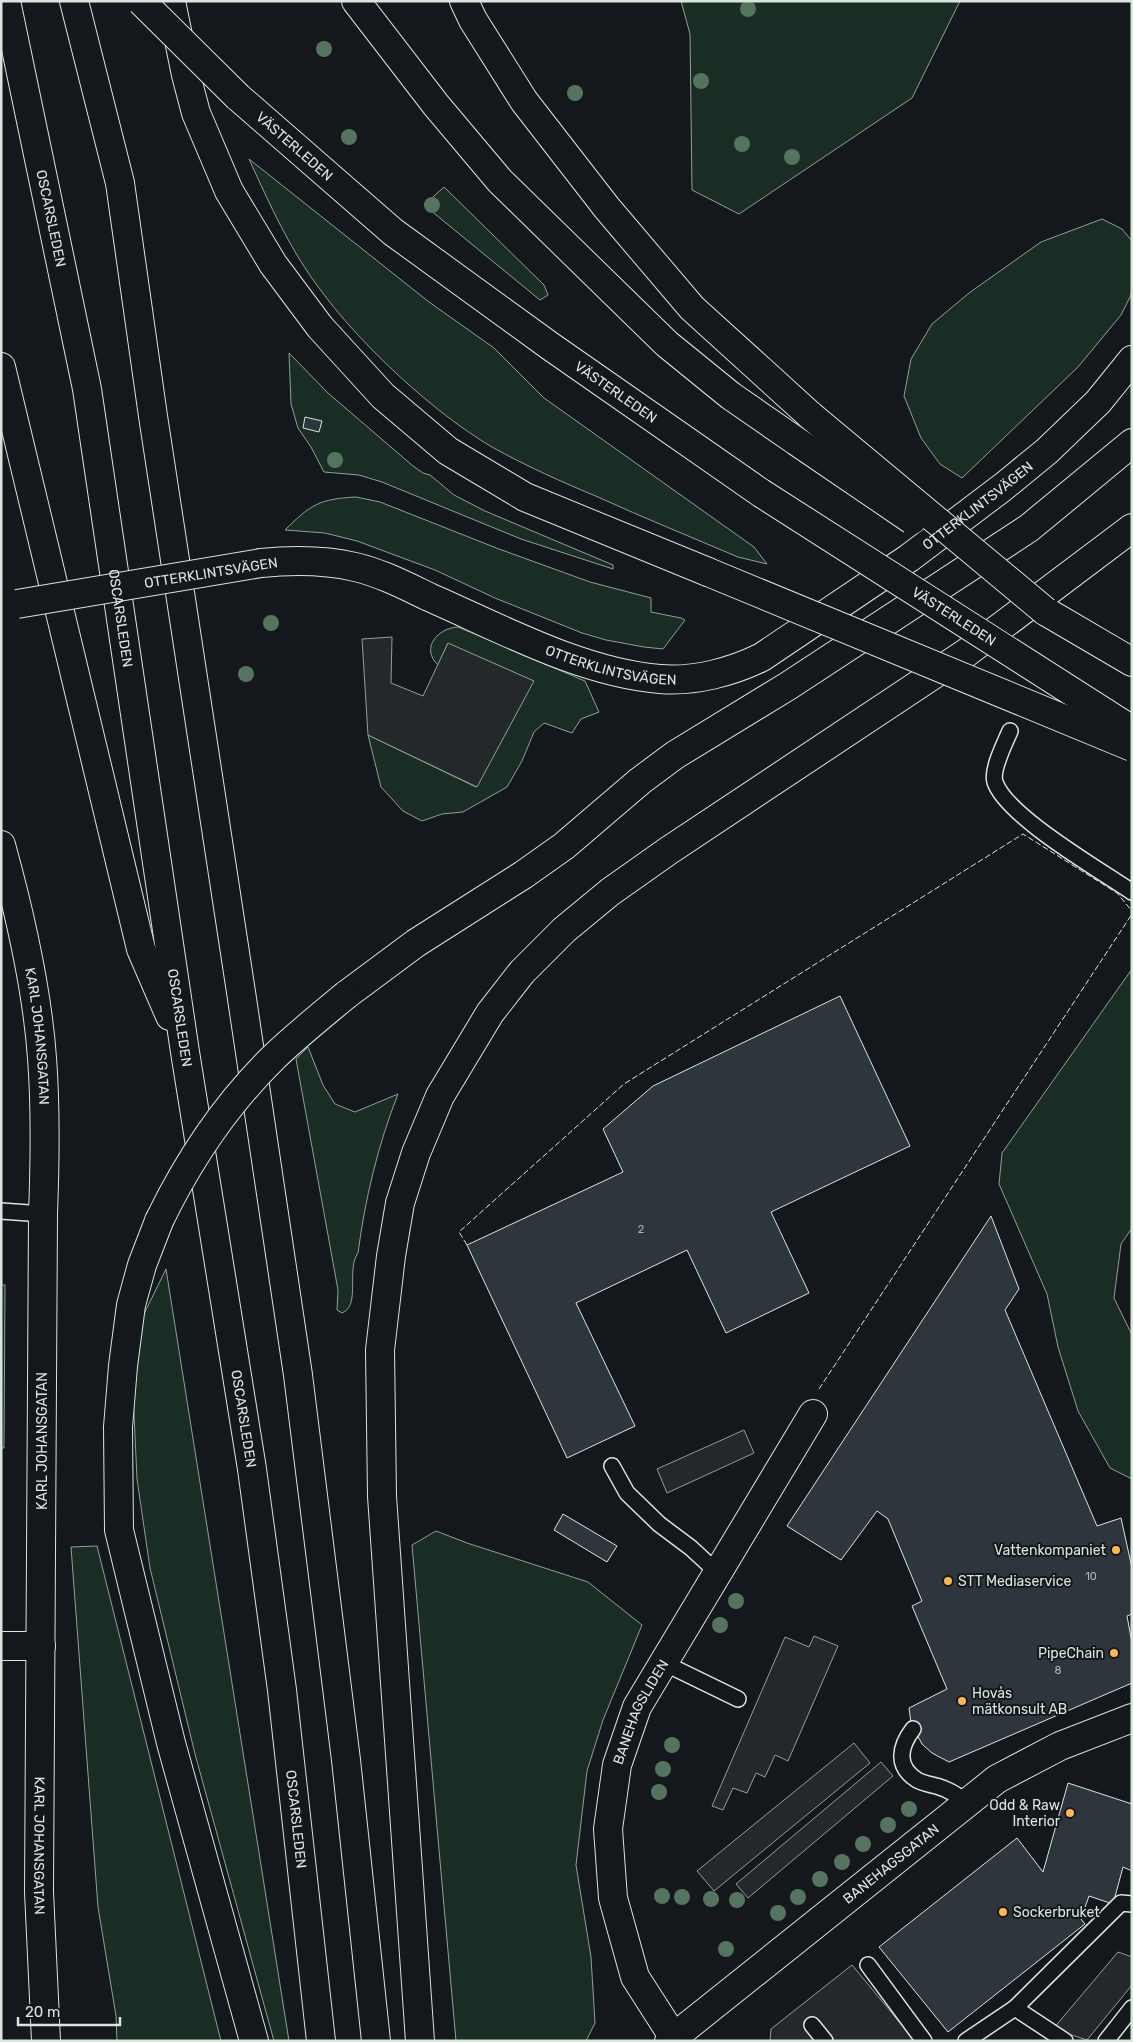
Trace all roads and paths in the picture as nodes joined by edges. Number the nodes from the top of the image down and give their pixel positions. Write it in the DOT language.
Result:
graph roads {
  1 [pos="6,1"];
  2 [pos="74,1"];
  3 [pos="142,1"];
  4 [pos="172,1"];
  5 [pos="356,1"];
  6 [pos="464,1"];
  7 [pos="1132,360"];
  8 [pos="1,367"];
  9 [pos="1132,443"];
  10 [pos="1132,528"];
  11 [pos="9,606"];
  12 [pos="1045,611"];
  13 [pos="1132,662"];
  14 [pos="1132,730"];
  15 [pos="1010,731"];
  16 [pos="1132,747"];
  17 [pos="2,849"];
  18 [pos="1132,892"];
  19 [pos="185,1052"];
  20 [pos="1,1211"];
  21 [pos="43,1214"];
  22 [pos="813,1414"];
  23 [pos="612,1466"];
  24 [pos="718,1573"];
  25 [pos="1,1646"];
  26 [pos="41,1646"];
  27 [pos="664,1662"];
  28 [pos="738,1700"];
  29 [pos="1132,1718"];
  30 [pos="913,1729"];
  31 [pos="967,1803"];
  32 [pos="1132,1904"];
  33 [pos="868,1965"];
  34 [pos="1015,2008"];
  35 [pos="1132,2008"];
  36 [pos="812,2025"];
  37 [pos="673,2040"];
  38 [pos="46,2041"];
  39 [pos="254,2041"];
  40 [pos="321,2041"];
  41 [pos="376,2041"];
  42 [pos="420,2041"];
  43 [pos="825,2041"];
  44 [pos="924,2041"];
  45 [pos="966,2041"];
  46 [pos="1065,2041"];
  47 [pos="1106,2041"];
  1 -- 19 [label="main road, OSCARSLEDEN"];
  2 -- 41 [label="main road"];
  3 -- 14 [label="main road, VÄSTERLEDEN, bridge"];
  4 -- 16 [label="main road, bridge"];
  5 -- 12 [label="main road, bridge"];
  6 -- 12 [label="main road, bridge"];
  7 -- 11 [label="main road, OTTERKLINTSVÄGEN, bridge"];
  8 -- 19 [label="main road"];
  9 -- 39 [label="main road, bridge"];
  10 -- 42 [label="main road"];
  12 -- 13 [label="main road"];
  15 -- 18 [label="lane"];
  17 -- 21 [label="main road, KARL JOHANSGATAN"];
  19 -- 40 [label="main road, OSCARSLEDEN"];
  20 -- 21 [label="lane"];
  21 -- 26 [label="main road, KARL JOHANSGATAN"];
  22 -- 24 [label="main road, BANEHAGSLIDEN"];
  23 -- 24 [label="lane"];
  24 -- 27 [label="main road, BANEHAGSLIDEN"];
  25 -- 26 [label="main road"];
  26 -- 38 [label="main road, KARL JOHANSGATAN"];
  27 -- 28 [label="lane"];
  27 -- 37 [label="main road, BANEHAGSLIDEN"];
  29 -- 31 [label="main road, BANEHAGSGATAN"];
  30 -- 31 [label="lane"];
  31 -- 37 [label="main road, BANEHAGSGATAN"];
  32 -- 34 [label="lane"];
  33 -- 44 [label="lane"];
  34 -- 45 [label="lane"];
  34 -- 46 [label="lane"];
  35 -- 47 [label="lane"];
  36 -- 43 [label="lane"];
}
